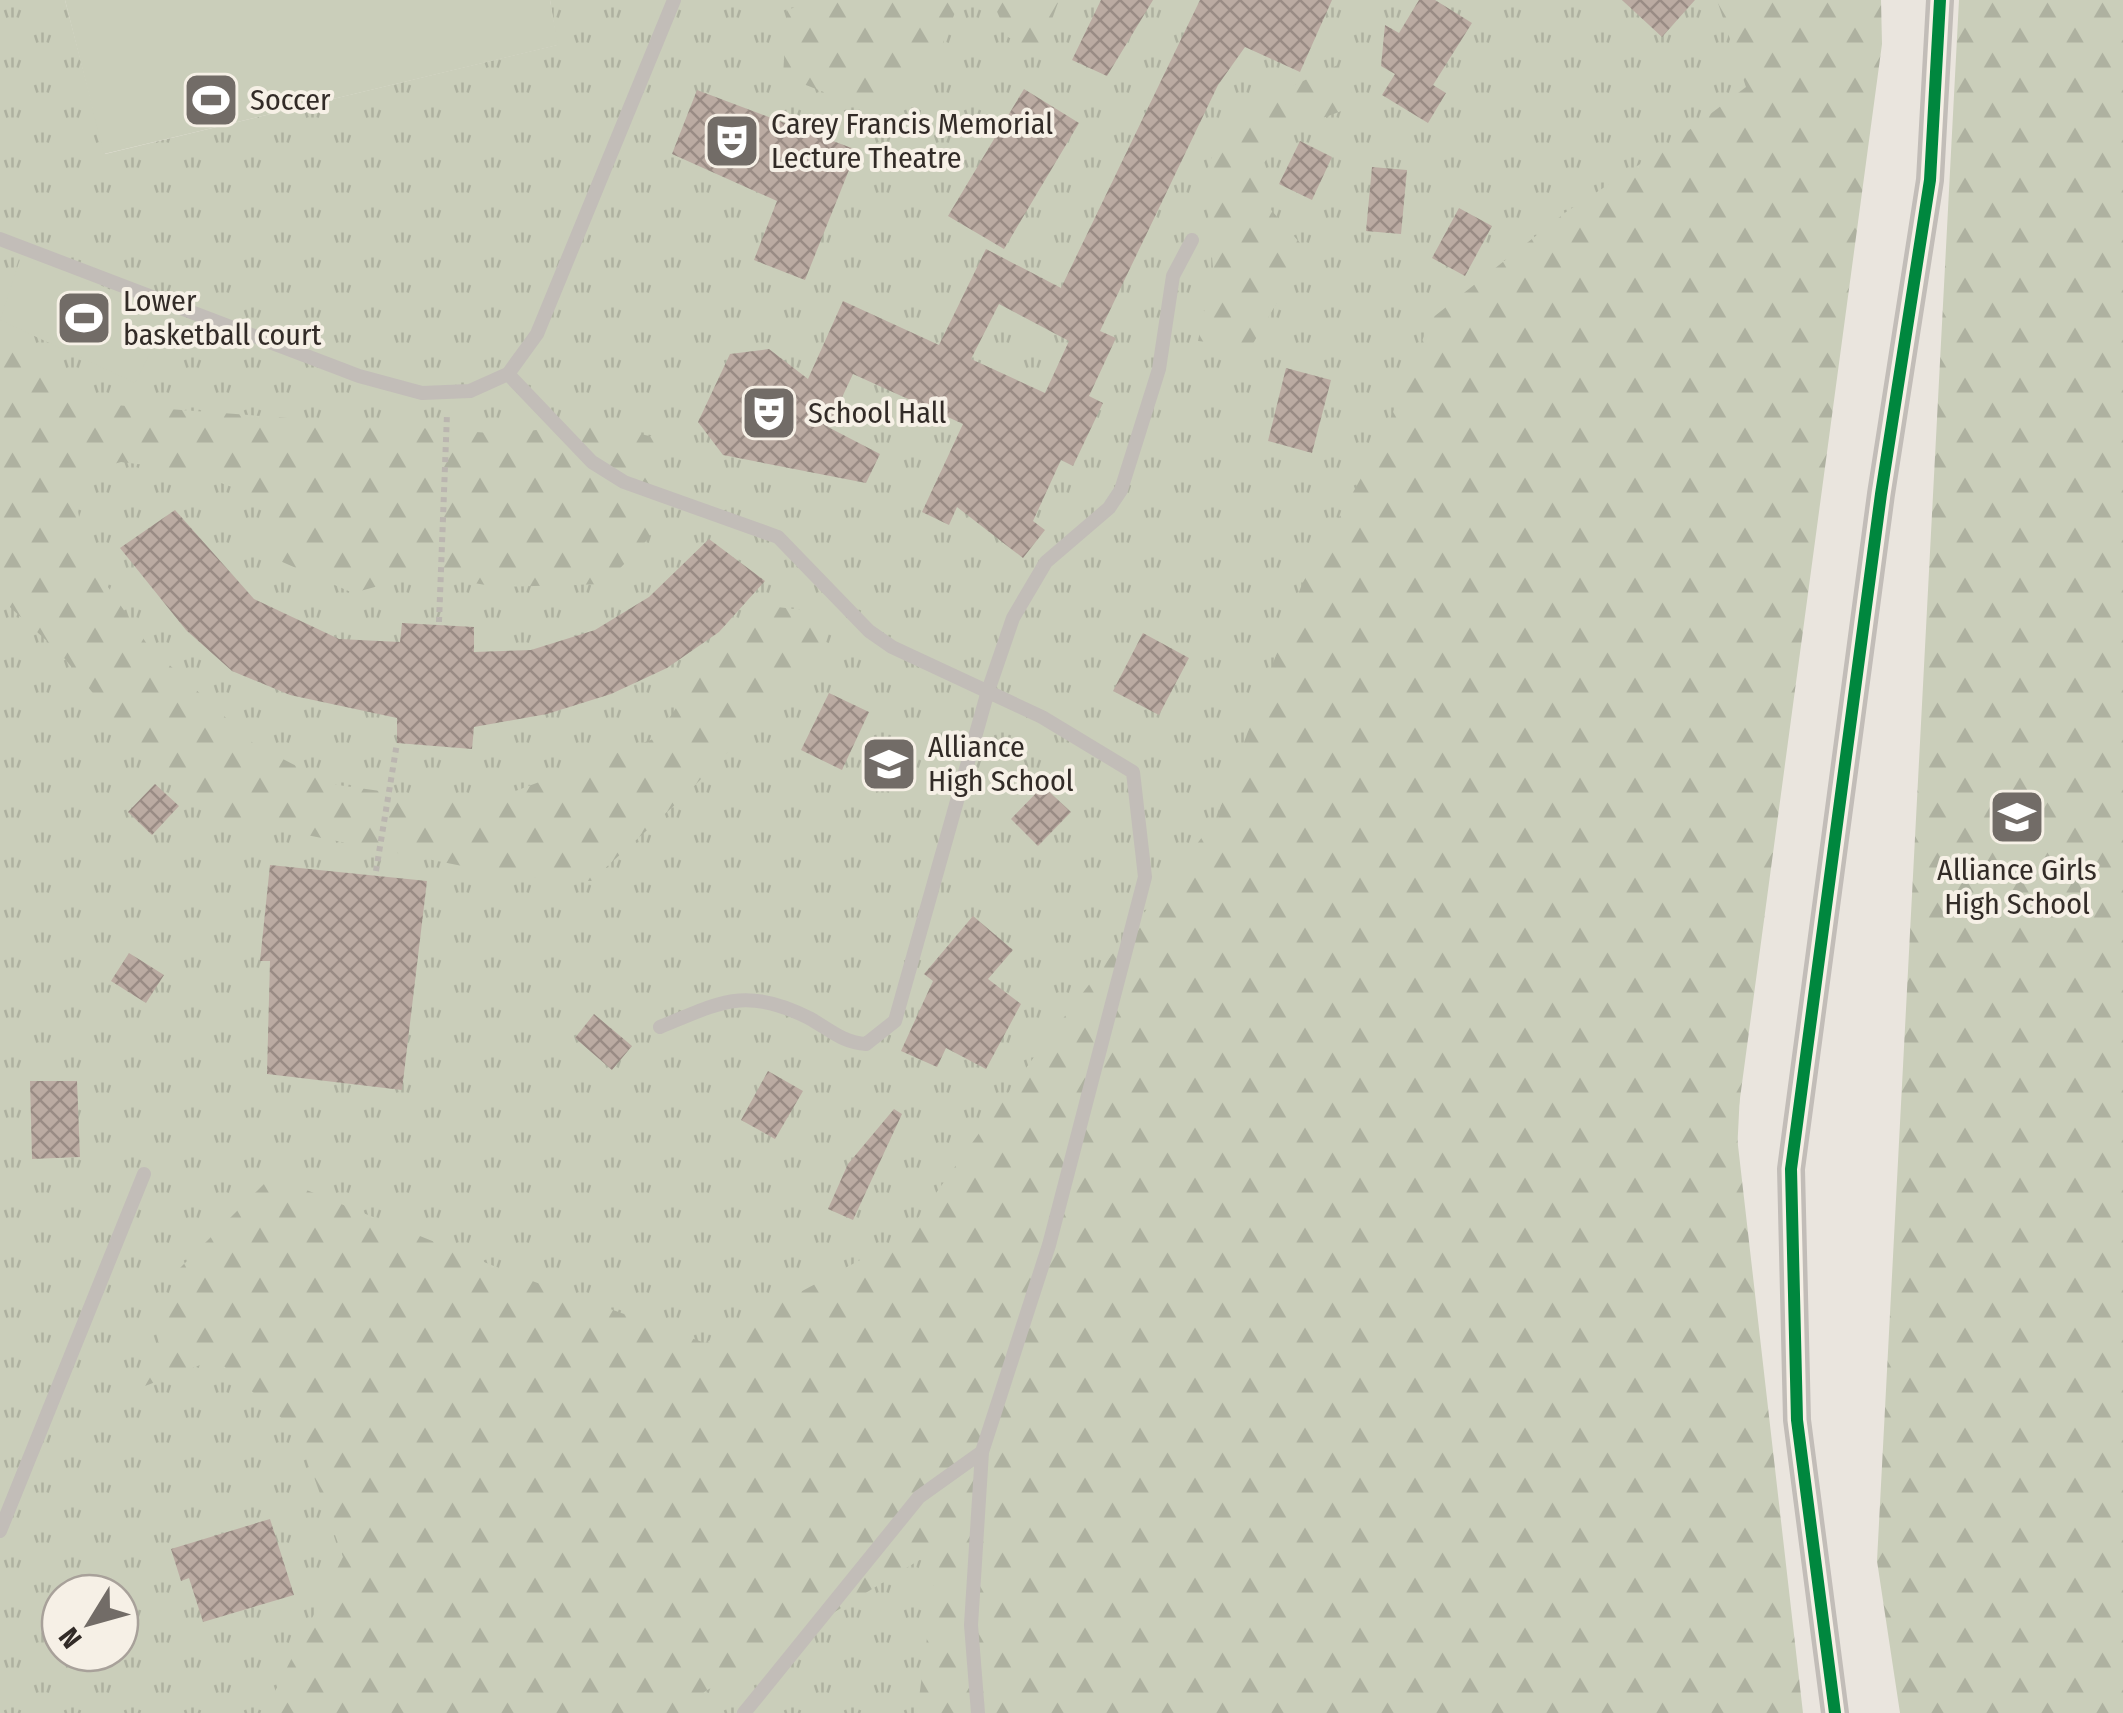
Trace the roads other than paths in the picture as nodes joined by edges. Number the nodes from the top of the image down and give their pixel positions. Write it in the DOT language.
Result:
graph roads {
  1 [pos="674,0"];
  2 [pos="1940,0"];
  3 [pos="0,238"];
  4 [pos="1192,240"];
  5 [pos="508,374"];
  6 [pos="988,692"];
  7 [pos="660,1026"];
  8 [pos="144,1174"];
  9 [pos="982,1452"];
  10 [pos="0,1531"];
  11 [pos="744,1713"];
  12 [pos="978,1713"];
  13 [pos="1835,1713"];
  1 -- 5 [label="lane"];
  2 -- 13 [label="street"];
  3 -- 5 [label="lane"];
  4 -- 6 [label="lane"];
  5 -- 6 [label="lane"];
  6 -- 7 [label="lane"];
  6 -- 9 [label="lane"];
  8 -- 10 [label="lane"];
  9 -- 11 [label="lane"];
  9 -- 12 [label="lane"];
}
